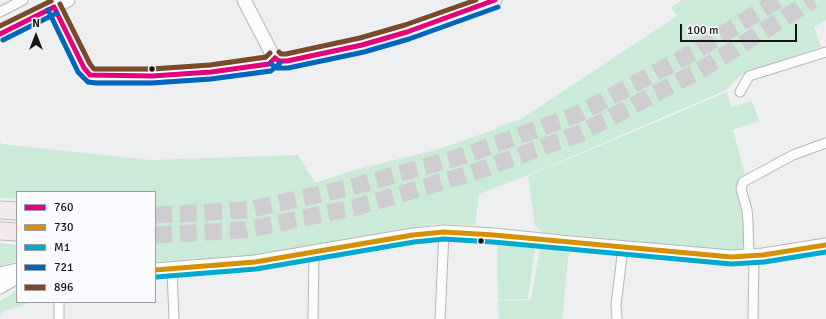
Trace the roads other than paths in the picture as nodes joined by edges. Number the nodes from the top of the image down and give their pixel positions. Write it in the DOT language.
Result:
graph roads {
  1 [pos="23,0"];
  2 [pos="68,0"];
  3 [pos="244,0"];
  4 [pos="495,0"];
  5 [pos="54,7"];
  6 [pos="0,12"];
  7 [pos="0,34"];
  8 [pos="826,52"];
  9 [pos="275,58"];
  10 [pos="740,92"];
  11 [pos="826,143"];
  12 [pos="0,210"];
  13 [pos="16,211"];
  14 [pos="0,231"];
  15 [pos="16,232"];
  16 [pos="444,232"];
  17 [pos="826,245"];
  18 [pos="624,248"];
  19 [pos="314,252"];
  20 [pos="751,256"];
  21 [pos="16,270"];
  22 [pos="156,270"];
  23 [pos="172,270"];
  24 [pos="0,274"];
  25 [pos="16,278"];
  26 [pos="0,287"];
  27 [pos="59,303"];
  28 [pos="59,319"];
  29 [pos="174,319"];
  30 [pos="313,319"];
  31 [pos="440,319"];
  32 [pos="616,319"];
  33 [pos="753,319"];
  1 -- 6 [label="street"];
  2 -- 5 [label="street"];
  3 -- 9 [label="street"];
  4 -- 9 [label="street"];
  5 -- 7 [label="street"];
  5 -- 9 [label="street"];
  8 -- 10 [label="street"];
  11 -- 20 [label="street"];
  12 -- 13 [label="highway"];
  14 -- 15 [label="highway"];
  16 -- 18 [label="street"];
  16 -- 19 [label="street"];
  16 -- 31 [label="street"];
  17 -- 20 [label="street"];
  18 -- 20 [label="street"];
  18 -- 32 [label="street"];
  19 -- 23 [label="street"];
  19 -- 30 [label="street"];
  20 -- 33 [label="street"];
  21 -- 24 [label="street"];
  22 -- 23 [label="street"];
  23 -- 29 [label="street"];
  25 -- 26 [label="street"];
  27 -- 28 [label="street"];
}
